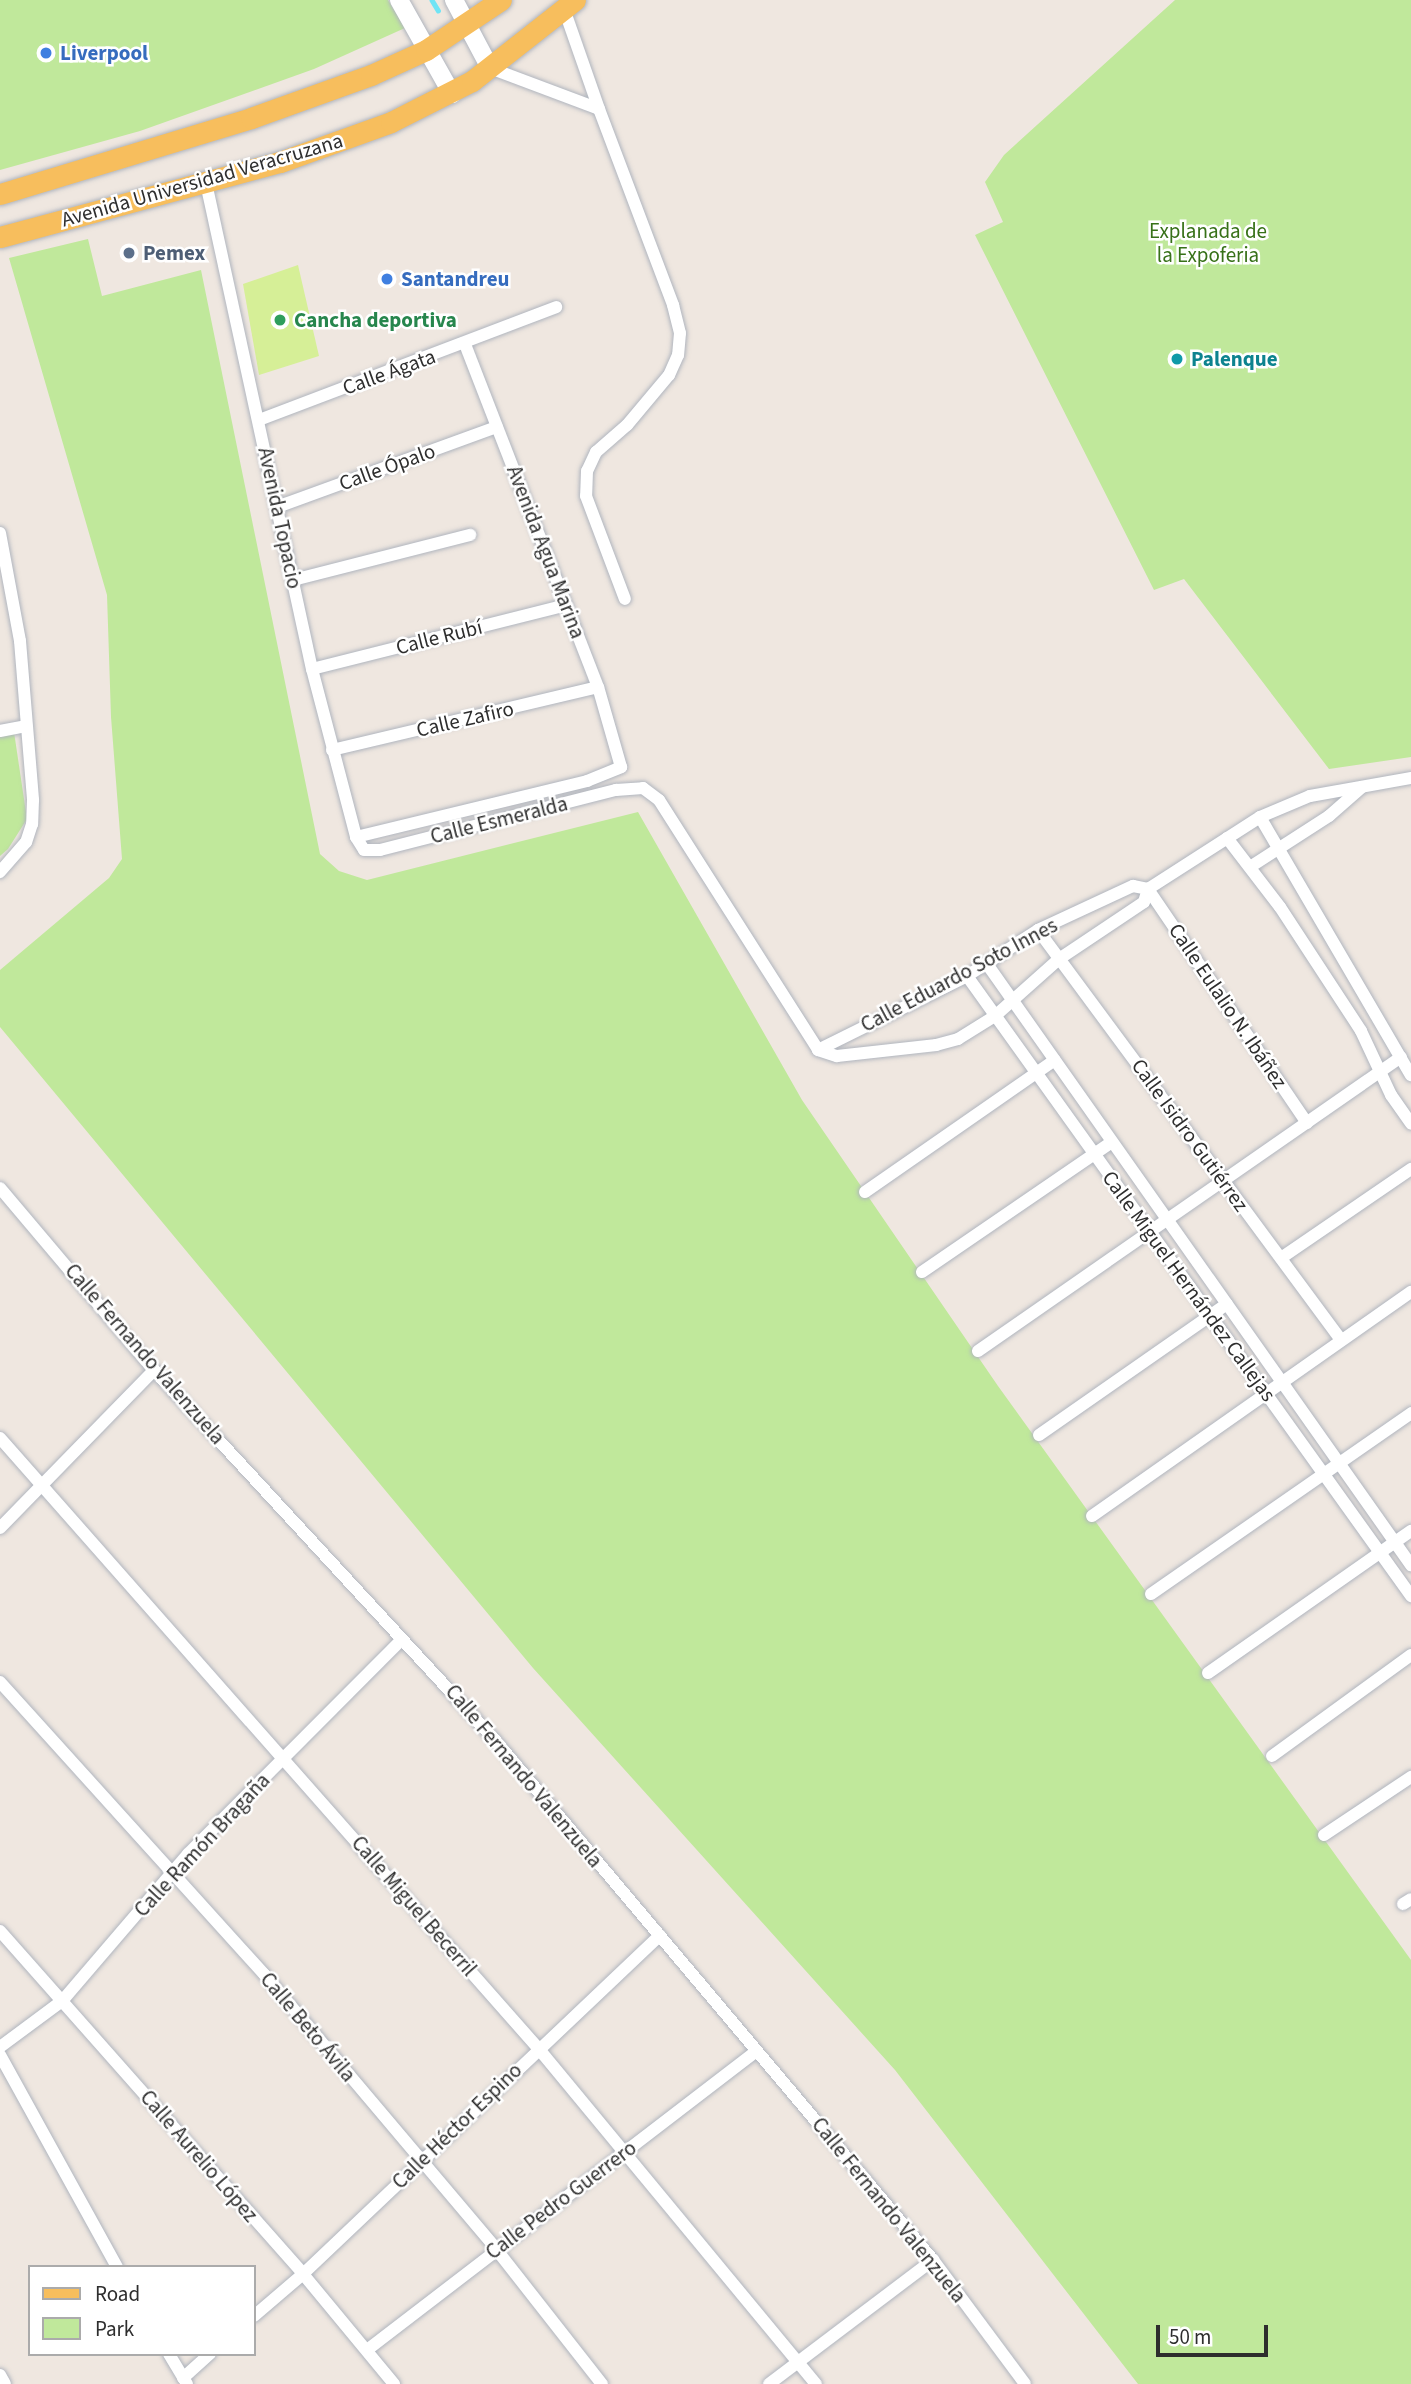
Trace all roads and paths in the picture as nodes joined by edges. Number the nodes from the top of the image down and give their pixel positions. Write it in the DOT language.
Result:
graph roads {
  1 [pos="398,0"];
  2 [pos="454,0"];
  3 [pos="501,0"];
  4 [pos="570,4"];
  5 [pos="469,25"];
  6 [pos="426,50"];
  7 [pos="491,68"];
  8 [pos="452,94"];
  9 [pos="599,109"];
  10 [pos="206,183"];
  11 [pos="0,194"];
  12 [pos="0,237"];
  13 [pos="556,307"];
  14 [pos="465,344"];
  15 [pos="259,420"];
  16 [pos="497,426"];
  17 [pos="277,507"];
  18 [pos="0,533"];
  19 [pos="470,535"];
  20 [pos="293,580"];
  21 [pos="625,599"];
  22 [pos="566,605"];
  23 [pos="313,669"];
  24 [pos="598,687"];
  25 [pos="26,726"];
  26 [pos="0,731"];
  27 [pos="332,750"];
  28 [pos="1411,778"];
  29 [pos="1362,788"];
  30 [pos="1259,817"];
  31 [pos="356,836"];
  32 [pos="1227,838"];
  33 [pos="1277,848"];
  34 [pos="364,850"];
  35 [pos="1250,867"];
  36 [pos="0,872"];
  37 [pos="1148,889"];
  38 [pos="1038,930"];
  39 [pos="1059,959"];
  40 [pos="987,964"];
  41 [pos="967,976"];
  42 [pos="1013,1000"];
  43 [pos="995,1016"];
  44 [pos="818,1050"];
  45 [pos="1401,1057"];
  46 [pos="1055,1060"];
  47 [pos="1380,1072"];
  48 [pos="1036,1073"];
  49 [pos="1411,1075"];
  50 [pos="1307,1123"];
  51 [pos="1411,1124"];
  52 [pos="1112,1142"];
  53 [pos="1094,1154"];
  54 [pos="1411,1169"];
  55 [pos="1224,1182"];
  56 [pos="0,1188"];
  57 [pos="865,1192"];
  58 [pos="1168,1221"];
  59 [pos="1150,1233"];
  60 [pos="1281,1258"];
  61 [pos="922,1272"];
  62 [pos="1411,1292"];
  63 [pos="1227,1304"];
  64 [pos="1210,1315"];
  65 [pos="1341,1340"];
  66 [pos="978,1351"];
  67 [pos="154,1370"];
  68 [pos="1282,1382"];
  69 [pos="1266,1393"];
  70 [pos="1411,1413"];
  71 [pos="1040,1435"];
  72 [pos="0,1438"];
  73 [pos="1339,1463"];
  74 [pos="1323,1474"];
  75 [pos="40,1485"];
  76 [pos="1092,1516"];
  77 [pos="0,1528"];
  78 [pos="1411,1531"];
  79 [pos="1395,1543"];
  80 [pos="1380,1553"];
  81 [pos="1411,1565"];
  82 [pos="1151,1594"];
  83 [pos="1411,1596"];
  84 [pos="402,1639"];
  85 [pos="1411,1656"];
  86 [pos="1208,1674"];
  87 [pos="0,1682"];
  88 [pos="1272,1756"];
  89 [pos="285,1758"];
  90 [pos="1411,1777"];
  91 [pos="1324,1835"];
  92 [pos="173,1871"];
  93 [pos="0,1931"];
  94 [pos="660,1935"];
  95 [pos="62,2001"];
  96 [pos="0,2047"];
  97 [pos="538,2048"];
  98 [pos="757,2051"];
  99 [pos="0,2055"];
  100 [pos="624,2152"];
  101 [pos="420,2160"];
  102 [pos="496,2249"];
  103 [pos="933,2260"];
  104 [pos="116,2265"];
  105 [pos="303,2274"];
  106 [pos="256,2314"];
  107 [pos="367,2350"];
  108 [pos="170,2356"];
  109 [pos="208,2356"];
  110 [pos="799,2361"];
  111 [pos="0,2375"];
  112 [pos="185,2381"];
  113 [pos="5,2384"];
  114 [pos="394,2384"];
  115 [pos="602,2384"];
  116 [pos="769,2384"];
  117 [pos="816,2384"];
  118 [pos="1025,2384"];
  1 -- 6 [label="street"];
  2 -- 5 [label="street"];
  3 -- 5 [label="main road, Avenida Universidad Veracruzana"];
  4 -- 7 [label="main road, Avenida Universidad Veracruzana"];
  4 -- 9 [label="street"];
  5 -- 6 [label="main road, Avenida Universidad Veracruzana"];
  5 -- 7 [label="street"];
  6 -- 8 [label="street"];
  6 -- 11 [label="main road, Avenida Universidad Veracruzana"];
  7 -- 8 [label="main road, Avenida Universidad Veracruzana"];
  7 -- 9 [label="street"];
  8 -- 10 [label="main road, Avenida Universidad Veracruzana"];
  9 -- 21 [label="street"];
  10 -- 12 [label="main road, Avenida Universidad Veracruzana"];
  10 -- 15 [label="street, Avenida Topacio"];
  13 -- 14 [label="street, Calle Ágata"];
  14 -- 15 [label="street, Calle Ágata"];
  14 -- 16 [label="street, Avenida Agua Marina"];
  15 -- 17 [label="street, Avenida Topacio"];
  16 -- 17 [label="street, Calle Ópalo"];
  16 -- 22 [label="street, Avenida Agua Marina"];
  17 -- 20 [label="street, Avenida Topacio"];
  18 -- 25 [label="street"];
  19 -- 20 [label="street"];
  20 -- 23 [label="street, Avenida Topacio"];
  22 -- 23 [label="street, Calle Rubí"];
  22 -- 24 [label="street, Avenida Agua Marina"];
  23 -- 27 [label="street, Avenida Topacio"];
  24 -- 27 [label="street, Calle Zafiro"];
  24 -- 31 [label="street, Avenida Agua Marina"];
  25 -- 26 [label="street"];
  25 -- 36 [label="street"];
  27 -- 31 [label="street, Avenida Topacio"];
  28 -- 29 [label="street, Calle Eduardo Soto Innes"];
  29 -- 30 [label="street, Calle Eduardo Soto Innes"];
  29 -- 33 [label="street"];
  30 -- 32 [label="street, Calle Eduardo Soto Innes"];
  30 -- 33 [label="street"];
  31 -- 34 [label="street, Avenida Topacio"];
  32 -- 35 [label="street"];
  32 -- 37 [label="street, Calle Eduardo Soto Innes"];
  33 -- 35 [label="street"];
  33 -- 45 [label="street"];
  34 -- 44 [label="street, Calle Esmeralda"];
  35 -- 47 [label="street"];
  37 -- 38 [label="street, Calle Eduardo Soto Innes"];
  37 -- 39 [label="street, Calle Eduardo Soto Innes"];
  37 -- 50 [label="street, Calle Eulalio N. Ibáñez"];
  38 -- 39 [label="street, Calle Isidro Gutiérrez"];
  38 -- 40 [label="street, Calle Eduardo Soto Innes"];
  39 -- 42 [label="street, Calle Eduardo Soto Innes"];
  39 -- 55 [label="street, Calle Isidro Gutiérrez"];
  40 -- 41 [label="street, Calle Eduardo Soto Innes"];
  40 -- 42 [label="street, Calle Miguel Hernández Callejas"];
  41 -- 43 [label="street, Calle Miguel Hernández Callejas"];
  41 -- 44 [label="street, Calle Eduardo Soto Innes"];
  42 -- 43 [label="street, Calle Eduardo Soto Innes"];
  42 -- 46 [label="street, Calle Miguel Hernández Callejas"];
  43 -- 44 [label="street, Calle Eduardo Soto Innes"];
  43 -- 48 [label="street, Calle Miguel Hernández Callejas"];
  45 -- 47 [label="street"];
  45 -- 49 [label="street"];
  46 -- 48 [label="street"];
  46 -- 52 [label="street, Calle Miguel Hernández Callejas"];
  47 -- 50 [label="street"];
  47 -- 51 [label="street"];
  48 -- 53 [label="street, Calle Miguel Hernández Callejas"];
  48 -- 57 [label="street"];
  50 -- 55 [label="street"];
  52 -- 53 [label="street"];
  52 -- 58 [label="street, Calle Miguel Hernández Callejas"];
  53 -- 59 [label="street, Calle Miguel Hernández Callejas"];
  53 -- 61 [label="street"];
  54 -- 60 [label="street"];
  55 -- 58 [label="street"];
  55 -- 60 [label="street, Calle Isidro Gutiérrez"];
  56 -- 67 [label="street, Calle Fernando Valenzuela"];
  58 -- 59 [label="street"];
  58 -- 63 [label="street, Calle Miguel Hernández Callejas"];
  59 -- 64 [label="street, Calle Miguel Hernández Callejas"];
  59 -- 66 [label="street"];
  60 -- 65 [label="street, Calle Isidro Gutiérrez"];
  62 -- 65 [label="street"];
  63 -- 64 [label="street"];
  63 -- 68 [label="street, Calle Miguel Hernández Callejas"];
  64 -- 69 [label="street, Calle Miguel Hernández Callejas"];
  64 -- 71 [label="street"];
  65 -- 68 [label="street"];
  67 -- 75 [label="street"];
  67 -- 84 [label="street, Calle Fernando Valenzuela"];
  68 -- 69 [label="street"];
  68 -- 73 [label="street, Calle Miguel Hernández Callejas"];
  69 -- 74 [label="street, Calle Miguel Hernández Callejas"];
  69 -- 76 [label="street"];
  70 -- 73 [label="street"];
  72 -- 75 [label="street, Calle Miguel Becerril"];
  73 -- 74 [label="street"];
  73 -- 79 [label="street, Calle Miguel Hernández Callejas"];
  74 -- 80 [label="street, Calle Miguel Hernández Callejas"];
  74 -- 82 [label="street"];
  75 -- 77 [label="street"];
  75 -- 89 [label="street, Calle Miguel Becerril"];
  78 -- 79 [label="street"];
  79 -- 80 [label="street"];
  79 -- 81 [label="street, Calle Miguel Hernández Callejas"];
  80 -- 83 [label="street, Calle Miguel Hernández Callejas"];
  80 -- 86 [label="street"];
  84 -- 89 [label="street, Calle Ramón Bragaña"];
  84 -- 94 [label="street, Calle Fernando Valenzuela"];
  85 -- 88 [label="street"];
  87 -- 92 [label="street, Calle Beto Ávila"];
  89 -- 92 [label="street, Calle Ramón Bragaña"];
  89 -- 97 [label="street, Calle Miguel Becerril"];
  90 -- 91 [label="street"];
  92 -- 95 [label="street, Calle Ramón Bragaña"];
  92 -- 101 [label="street, Calle Beto Ávila"];
  93 -- 95 [label="street, Calle Aurelio López"];
  94 -- 97 [label="street, Calle Héctor Espino"];
  94 -- 98 [label="street, Calle Fernando Valenzuela"];
  95 -- 96 [label="street, Calle Ramón Bragaña"];
  95 -- 105 [label="street, Calle Aurelio López"];
  97 -- 100 [label="street, Calle Miguel Becerril"];
  97 -- 101 [label="street, Calle Héctor Espino"];
  98 -- 100 [label="street, Calle Pedro Guerrero"];
  98 -- 103 [label="street, Calle Fernando Valenzuela"];
  99 -- 104 [label="street"];
  100 -- 102 [label="street, Calle Pedro Guerrero"];
  100 -- 110 [label="street, Calle Miguel Becerril"];
  101 -- 102 [label="street, Calle Beto Ávila"];
  101 -- 105 [label="street, Calle Héctor Espino"];
  102 -- 107 [label="street, Calle Pedro Guerrero"];
  102 -- 115 [label="street, Calle Beto Ávila"];
  103 -- 110 [label="street"];
  103 -- 118 [label="street, Calle Fernando Valenzuela"];
  105 -- 106 [label="street, Calle Héctor Espino"];
  105 -- 107 [label="street, Calle Aurelio López"];
  107 -- 114 [label="street, Calle Aurelio López"];
  108 -- 112 [label="street"];
  109 -- 112 [label="street"];
  110 -- 116 [label="street"];
  110 -- 117 [label="street, Calle Miguel Becerril"];
  111 -- 113 [label="street"];
}
